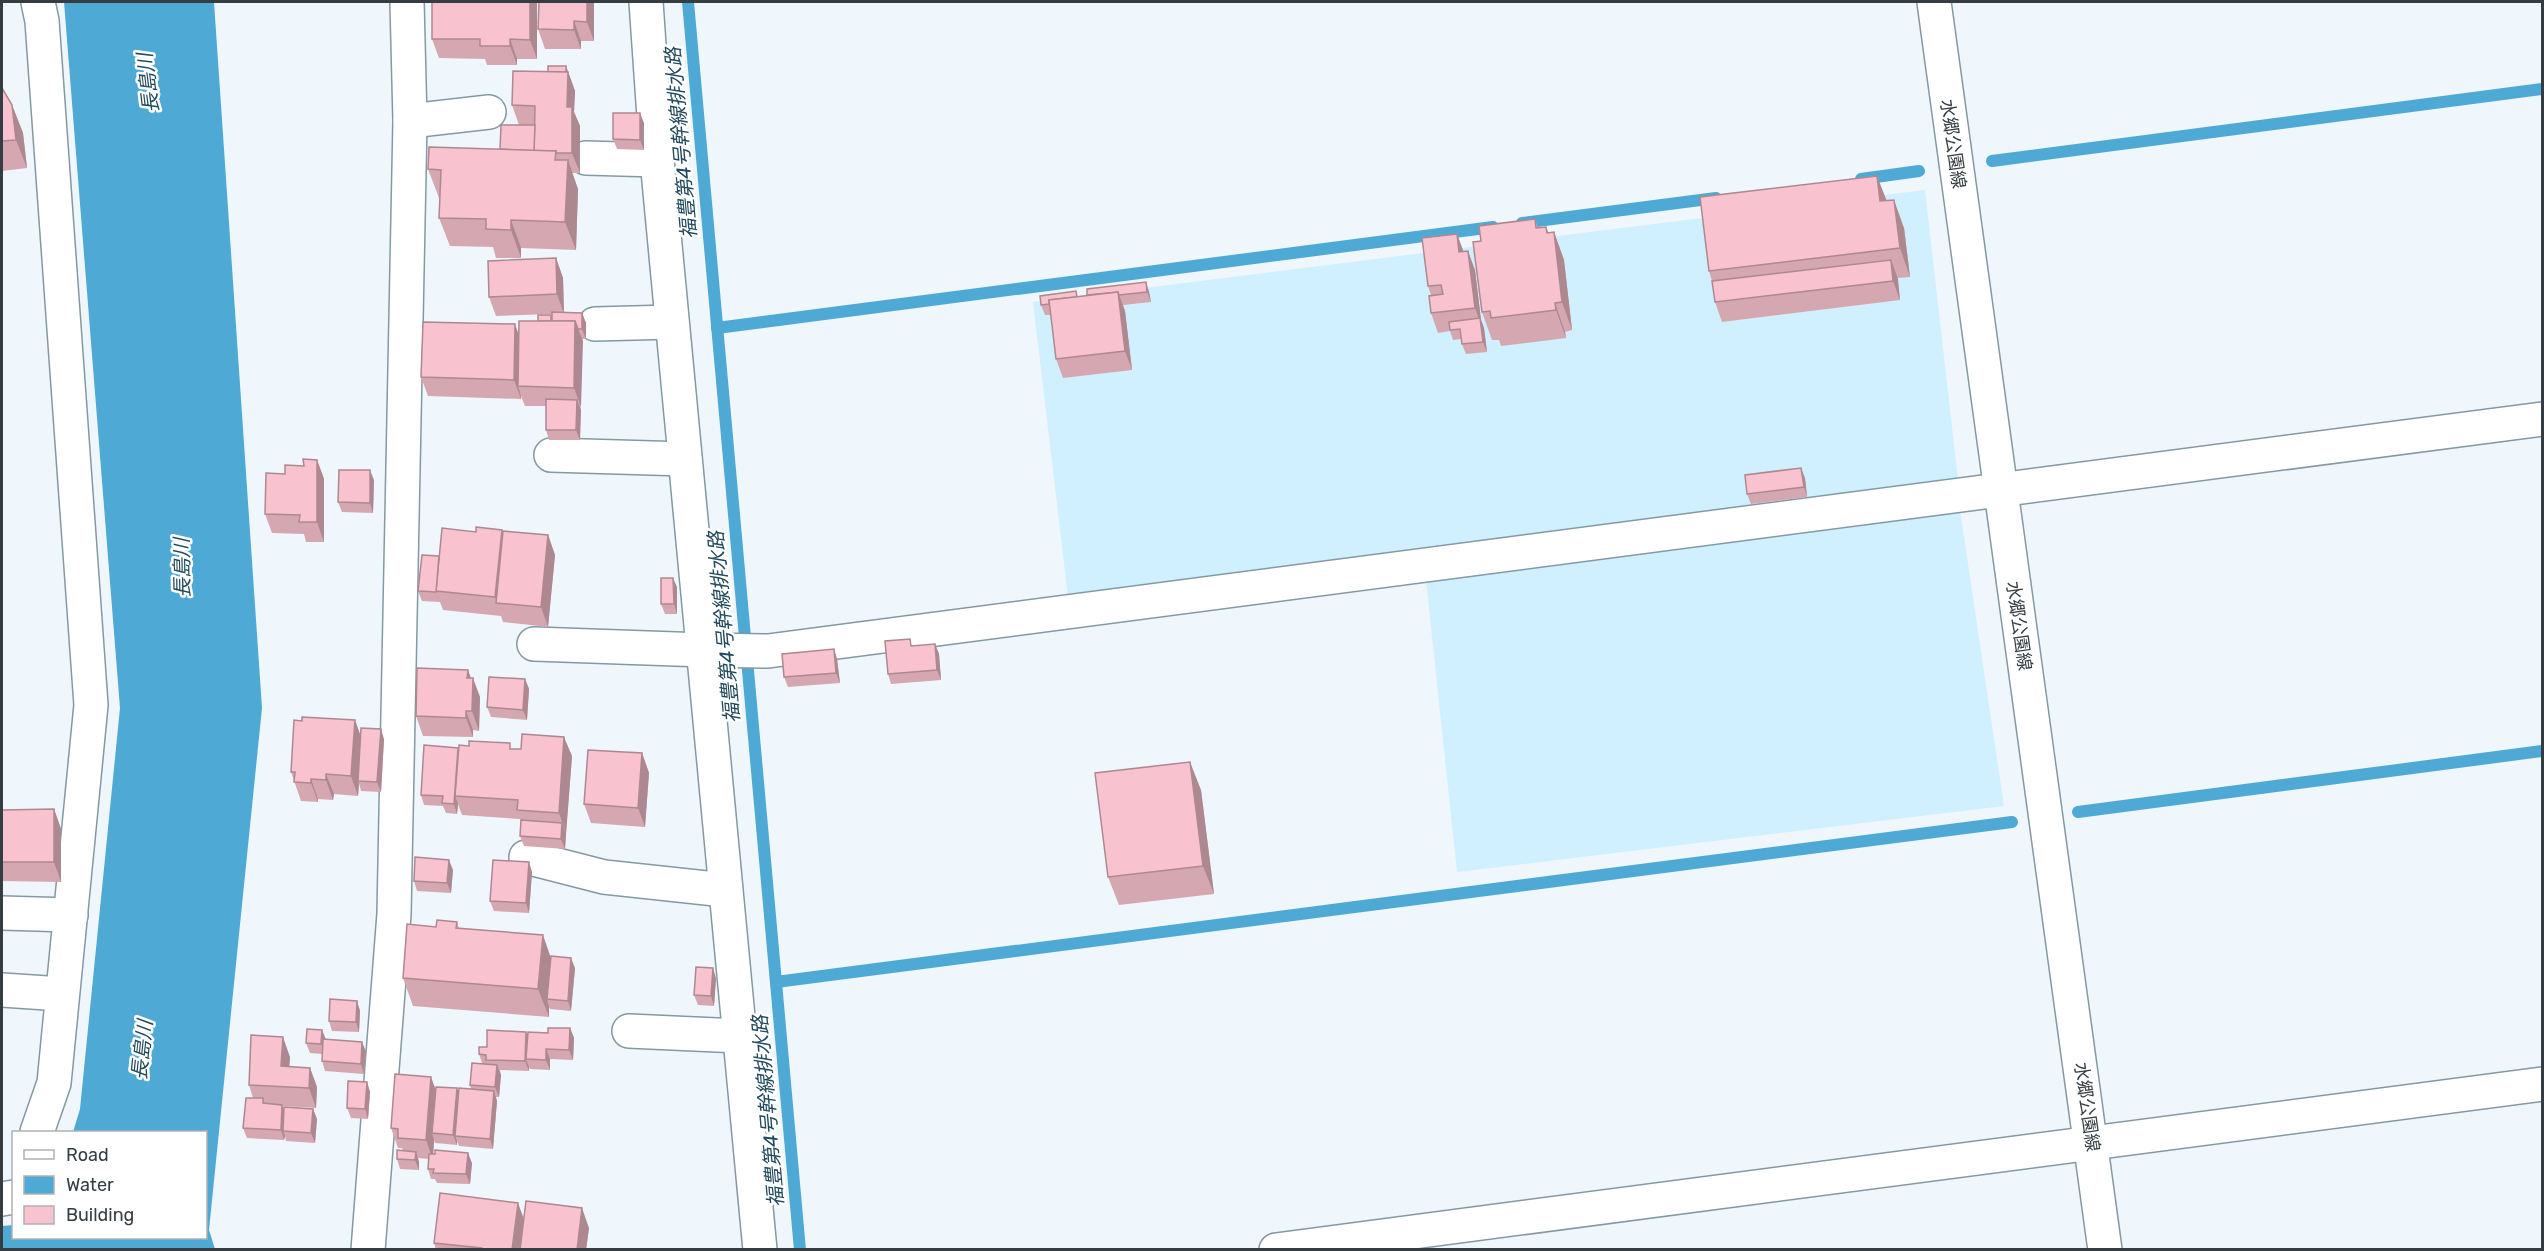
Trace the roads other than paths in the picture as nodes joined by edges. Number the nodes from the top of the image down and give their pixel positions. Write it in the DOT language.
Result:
graph roads {
  1 [pos="38,2"];
  2 [pos="407,2"];
  3 [pos="656,2"];
  4 [pos="1934,2"];
  5 [pos="489,112"];
  6 [pos="410,121"];
  7 [pos="586,158"];
  8 [pos="657,160"];
  9 [pos="672,322"];
  10 [pos="595,324"];
  11 [pos="2542,419"];
  12 [pos="551,455"];
  13 [pos="685,459"];
  14 [pos="1999,489"];
  15 [pos="534,644"];
  16 [pos="704,651"];
  17 [pos="526,857"];
  18 [pos="725,890"];
  19 [pos="2,913"];
  20 [pos="71,915"];
  21 [pos="2,990"];
  22 [pos="62,994"];
  23 [pos="629,1031"];
  24 [pos="739,1036"];
  25 [pos="2542,1084"];
  26 [pos="37,1131"];
  27 [pos="2092,1145"];
  28 [pos="368,1250"];
  29 [pos="760,1250"];
  30 [pos="1276,1250"];
  31 [pos="2105,1250"];
  1 -- 20 [label="street"];
  2 -- 6 [label="street"];
  3 -- 8 [label="street"];
  4 -- 14 [label="street, 水郷公園線"];
  5 -- 6 [label="street"];
  6 -- 28 [label="street"];
  7 -- 8 [label="street"];
  8 -- 9 [label="street"];
  9 -- 10 [label="street"];
  9 -- 13 [label="street"];
  11 -- 14 [label="street"];
  12 -- 13 [label="street"];
  13 -- 16 [label="street"];
  14 -- 16 [label="street"];
  14 -- 27 [label="street, 水郷公園線"];
  15 -- 16 [label="street"];
  16 -- 18 [label="street"];
  17 -- 18 [label="street"];
  18 -- 24 [label="street"];
  19 -- 20 [label="street"];
  20 -- 22 [label="street"];
  21 -- 22 [label="street"];
  22 -- 26 [label="street"];
  23 -- 24 [label="street"];
  24 -- 29 [label="street"];
  25 -- 27 [label="street"];
  27 -- 30 [label="street"];
  27 -- 31 [label="street, 水郷公園線"];
}
